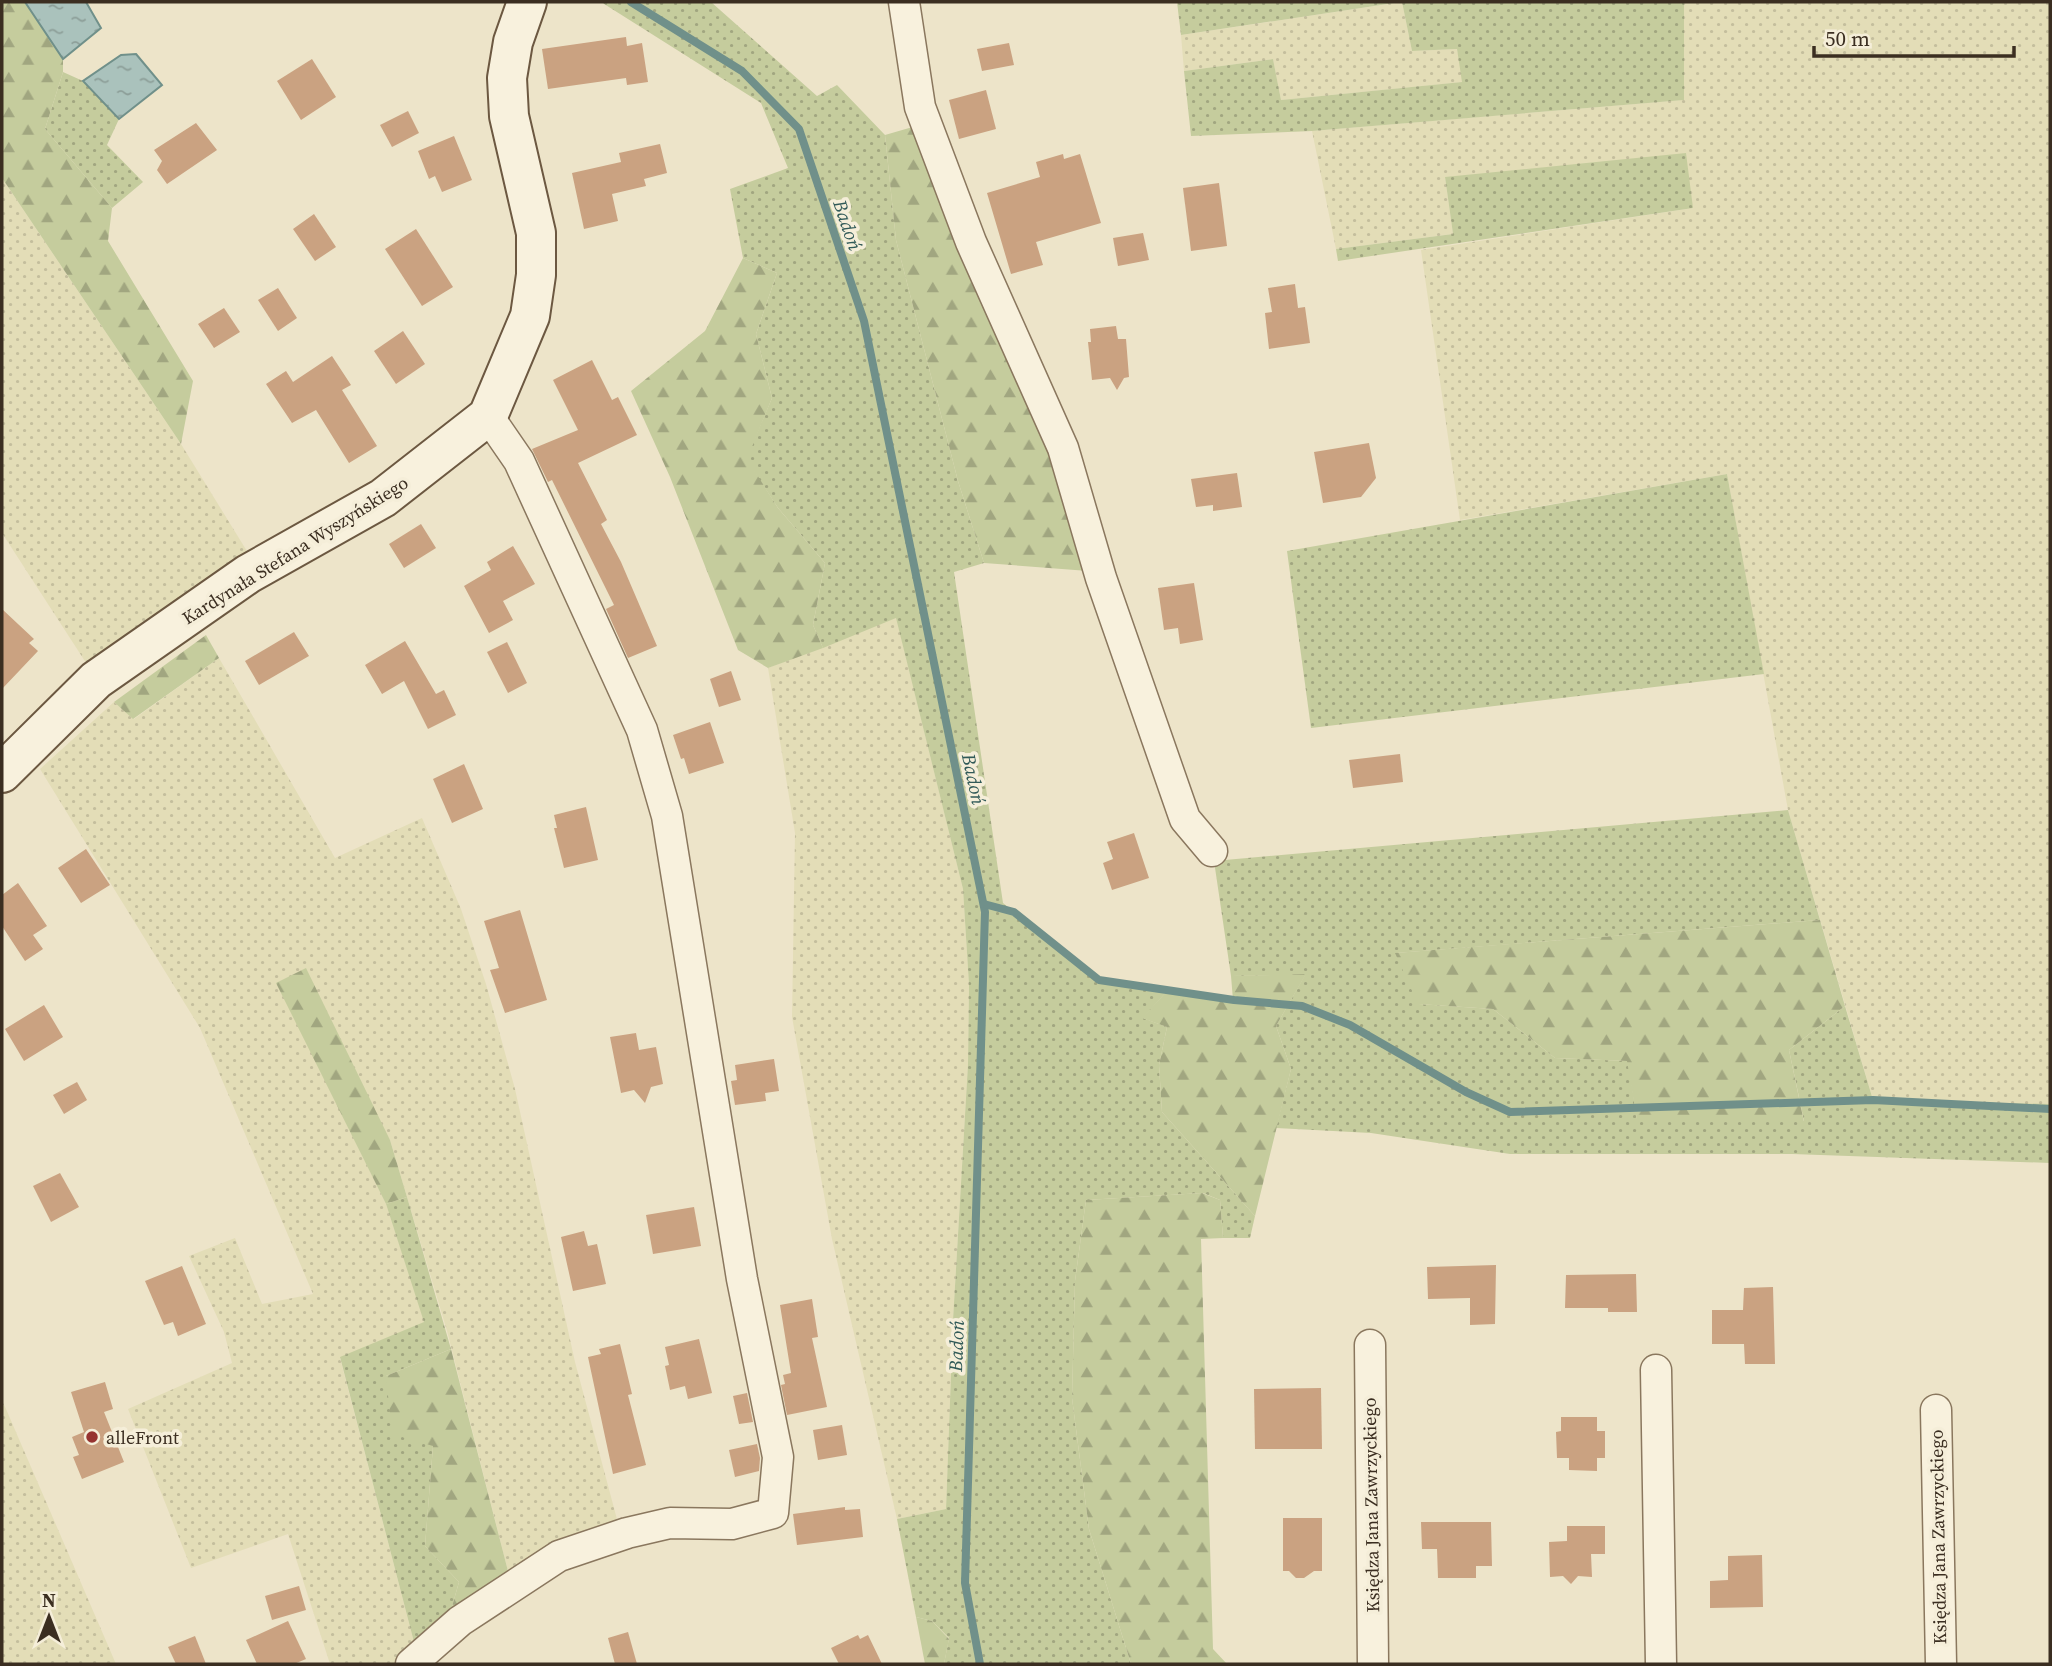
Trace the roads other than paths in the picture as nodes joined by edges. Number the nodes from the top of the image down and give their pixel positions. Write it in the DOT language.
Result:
graph roads {
  1 [pos="527,2"];
  2 [pos="904,2"];
  3 [pos="488,416"];
  4 [pos="2,773"];
  5 [pos="1212,851"];
  6 [pos="1370,1345"];
  7 [pos="1656,1370"];
  8 [pos="1936,1410"];
  9 [pos="411,1664"];
  10 [pos="1373,1664"];
  11 [pos="1661,1664"];
  12 [pos="1941,1664"];
  1 -- 3 [label="street, Kardynała Stefana Wyszyńskiego"];
  2 -- 5 [label="street"];
  3 -- 4 [label="street, Kardynała Stefana Wyszyńskiego"];
  3 -- 9 [label="street"];
  6 -- 10 [label="street, Księdza Jana Zawrzyckiego"];
  7 -- 11 [label="street"];
  8 -- 12 [label="street, Księdza Jana Zawrzyckiego"];
}
